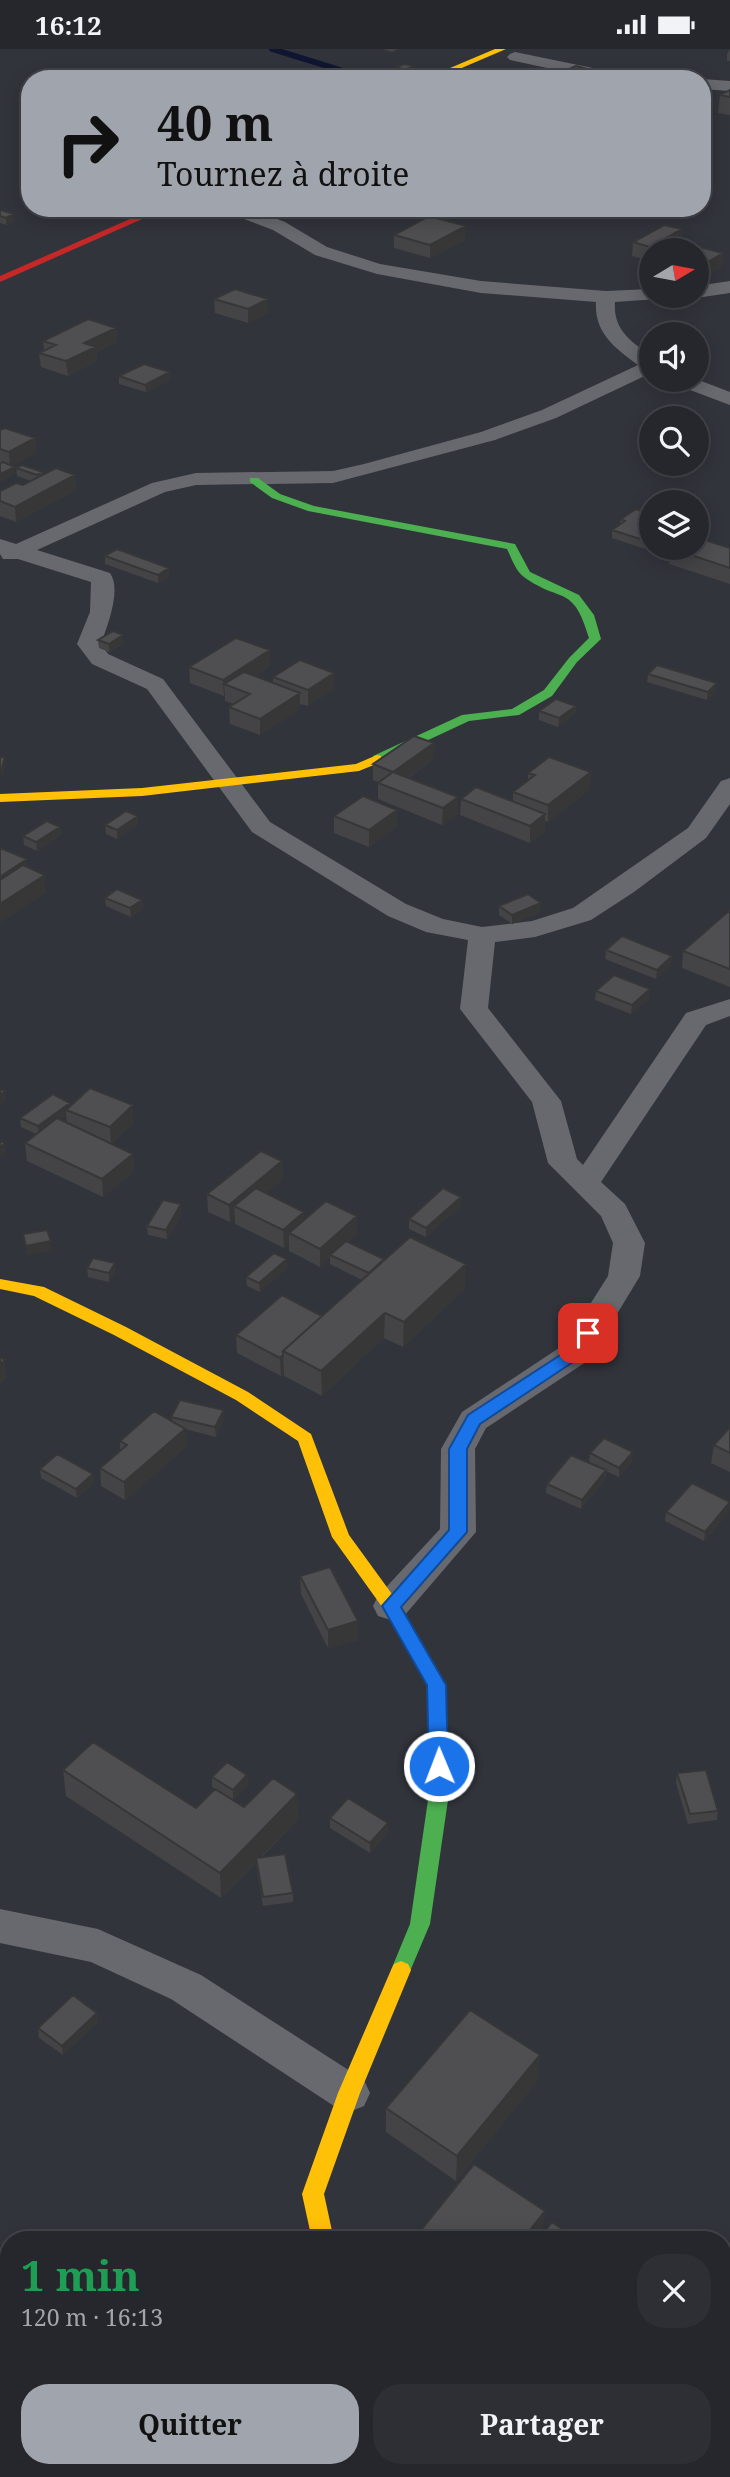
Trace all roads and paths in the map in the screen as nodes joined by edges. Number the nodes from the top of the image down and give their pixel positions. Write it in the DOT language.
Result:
graph roads {
  1 [pos="534,49"];
  2 [pos="509,53"];
  3 [pos="456,70"];
  4 [pos="478,70"];
  5 [pos="583,70"];
  6 [pos="711,85"];
  7 [pos="730,86"];
  8 [pos="142,217"];
  9 [pos="256,217"];
  10 [pos="35,246"];
  11 [pos="0,262"];
  12 [pos="0,279"];
  13 [pos="639,296"];
  14 [pos="606,297"];
  15 [pos="639,356"];
  16 [pos="639,371"];
  17 [pos="709,391"];
  18 [pos="730,399"];
  19 [pos="254,480"];
  20 [pos="6,552"];
  21 [pos="231,783"];
  22 [pos="730,786"];
  23 [pos="0,798"];
  24 [pos="482,935"];
  25 [pos="730,1007"];
  26 [pos="585,1184"];
  27 [pos="0,1284"];
  28 [pos="391,1606"];
  29 [pos="0,1926"];
  30 [pos="349,2093"];
  31 [pos="321,2231"];
  1 -- 2 [label="street"];
  2 -- 3 [label="street"];
  2 -- 4 [label="street"];
  2 -- 5 [label="street"];
  6 -- 7 [label="street"];
  8 -- 12 [label="street"];
  9 -- 14 [label="street"];
  10 -- 11 [label="street"];
  13 -- 14 [label="street"];
  14 -- 15 [label="street"];
  16 -- 19 [label="street"];
  17 -- 18 [label="street"];
  19 -- 20 [label="street"];
  19 -- 21 [label="street"];
  20 -- 21 [label="street"];
  21 -- 23 [label="street"];
  21 -- 24 [label="street"];
  22 -- 24 [label="street"];
  24 -- 26 [label="street"];
  25 -- 26 [label="street"];
  26 -- 28 [label="street"];
  27 -- 28 [label="street"];
  28 -- 30 [label="street"];
  29 -- 30 [label="street"];
  30 -- 31 [label="street"];
}
